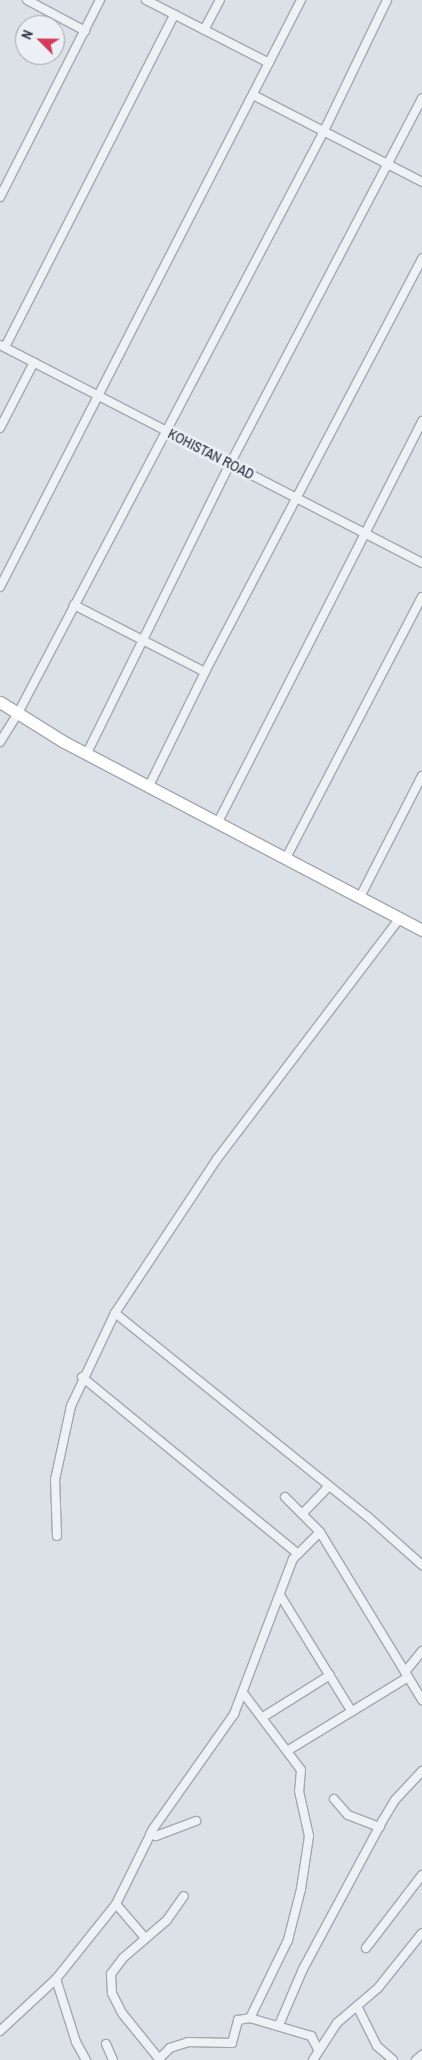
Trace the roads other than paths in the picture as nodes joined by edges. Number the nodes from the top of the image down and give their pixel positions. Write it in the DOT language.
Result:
graph roads {
  1 [pos="27,0"];
  2 [pos="100,0"];
  3 [pos="146,0"];
  4 [pos="220,0"];
  5 [pos="301,0"];
  6 [pos="387,0"];
  7 [pos="174,16"];
  8 [pos="204,30"];
  9 [pos="86,31"];
  10 [pos="269,63"];
  11 [pos="255,96"];
  12 [pos="422,98"];
  13 [pos="323,133"];
  14 [pos="389,165"];
  15 [pos="422,182"];
  16 [pos="0,197"];
  17 [pos="422,258"];
  18 [pos="2,346"];
  19 [pos="34,362"];
  20 [pos="99,396"];
  21 [pos="422,421"];
  22 [pos="0,428"];
  23 [pos="165,430"];
  24 [pos="230,464"];
  25 [pos="297,499"];
  26 [pos="363,532"];
  27 [pos="422,563"];
  28 [pos="0,587"];
  29 [pos="422,597"];
  30 [pos="74,605"];
  31 [pos="142,639"];
  32 [pos="205,672"];
  33 [pos="0,702"];
  34 [pos="17,715"];
  35 [pos="0,742"];
  36 [pos="87,753"];
  37 [pos="422,776"];
  38 [pos="149,786"];
  39 [pos="218,822"];
  40 [pos="286,858"];
  41 [pos="360,897"];
  42 [pos="400,918"];
  43 [pos="422,930"];
  44 [pos="115,1313"];
  45 [pos="82,1377"];
  46 [pos="329,1486"];
  47 [pos="285,1497"];
  48 [pos="303,1513"];
  49 [pos="320,1532"];
  50 [pos="57,1536"];
  51 [pos="297,1553"];
  52 [pos="422,1566"];
  53 [pos="280,1596"];
  54 [pos="422,1651"];
  55 [pos="407,1674"];
  56 [pos="330,1675"];
  57 [pos="243,1693"];
  58 [pos="422,1700"];
  59 [pos="352,1712"];
  60 [pos="263,1718"];
  61 [pos="287,1751"];
  62 [pos="422,1771"];
  63 [pos="334,1799"];
  64 [pos="196,1821"];
  65 [pos="380,1827"];
  66 [pos="150,1834"];
  67 [pos="422,1875"];
  68 [pos="184,1896"];
  69 [pos="116,1904"];
  70 [pos="422,1933"];
  71 [pos="145,1938"];
  72 [pos="366,1948"];
  73 [pos="56,1979"];
  74 [pos="357,2006"];
  75 [pos="250,2018"];
  76 [pos="279,2025"];
  77 [pos="0,2031"];
  78 [pos="106,2044"];
  79 [pos="318,2049"];
  80 [pos="422,2056"];
  81 [pos="160,2059"];
  82 [pos="86,2060"];
  83 [pos="113,2060"];
  84 [pos="313,2060"];
  85 [pos="393,2060"];
  86 [pos="416,2060"];
  1 -- 9 [label="street"];
  2 -- 9 [label="street"];
  3 -- 7 [label="street"];
  4 -- 8 [label="street"];
  5 -- 10 [label="street"];
  6 -- 13 [label="street"];
  7 -- 8 [label="street"];
  7 -- 18 [label="street"];
  8 -- 10 [label="street"];
  9 -- 16 [label="street"];
  10 -- 11 [label="street"];
  11 -- 13 [label="street"];
  11 -- 20 [label="street"];
  12 -- 14 [label="street"];
  13 -- 14 [label="street"];
  13 -- 23 [label="street"];
  14 -- 15 [label="street"];
  14 -- 24 [label="street"];
  17 -- 25 [label="street"];
  18 -- 19 [label="street, KOHISTAN ROAD"];
  19 -- 20 [label="street, KOHISTAN ROAD"];
  19 -- 22 [label="street"];
  20 -- 23 [label="street, KOHISTAN ROAD"];
  20 -- 28 [label="street"];
  21 -- 26 [label="street"];
  23 -- 24 [label="street, KOHISTAN ROAD"];
  23 -- 30 [label="street"];
  24 -- 25 [label="street, KOHISTAN ROAD"];
  24 -- 31 [label="street"];
  25 -- 26 [label="street, KOHISTAN ROAD"];
  25 -- 32 [label="street"];
  26 -- 27 [label="street, KOHISTAN ROAD"];
  26 -- 39 [label="street"];
  29 -- 40 [label="street"];
  30 -- 31 [label="street"];
  30 -- 34 [label="street"];
  31 -- 32 [label="street"];
  31 -- 36 [label="street"];
  32 -- 38 [label="street"];
  33 -- 34 [label="main road"];
  34 -- 35 [label="street"];
  34 -- 36 [label="main road"];
  36 -- 38 [label="main road"];
  37 -- 41 [label="street"];
  38 -- 39 [label="main road"];
  39 -- 40 [label="main road"];
  40 -- 41 [label="main road"];
  41 -- 42 [label="main road"];
  42 -- 43 [label="main road"];
  42 -- 44 [label="street"];
  44 -- 45 [label="street"];
  44 -- 46 [label="street"];
  45 -- 50 [label="street"];
  45 -- 51 [label="street"];
  46 -- 48 [label="street"];
  46 -- 52 [label="street"];
  47 -- 48 [label="street"];
  48 -- 49 [label="street"];
  49 -- 51 [label="street"];
  49 -- 55 [label="street"];
  51 -- 53 [label="street"];
  53 -- 56 [label="street"];
  53 -- 57 [label="street"];
  54 -- 55 [label="street"];
  55 -- 58 [label="street"];
  55 -- 59 [label="street"];
  56 -- 59 [label="street"];
  56 -- 60 [label="street"];
  57 -- 60 [label="street"];
  57 -- 66 [label="street"];
  59 -- 61 [label="street"];
  60 -- 61 [label="street"];
  61 -- 75 [label="street"];
  62 -- 65 [label="street"];
  63 -- 65 [label="street"];
  64 -- 66 [label="street"];
  65 -- 76 [label="street"];
  66 -- 69 [label="street"];
  67 -- 72 [label="street"];
  68 -- 71 [label="street"];
  69 -- 71 [label="street"];
  69 -- 73 [label="street"];
  70 -- 74 [label="street"];
  71 -- 81 [label="street"];
  73 -- 77 [label="street"];
  73 -- 82 [label="street"];
  74 -- 79 [label="street"];
  74 -- 85 [label="street"];
  75 -- 76 [label="street"];
  75 -- 81 [label="street"];
  76 -- 79 [label="street"];
  78 -- 83 [label="street"];
  79 -- 84 [label="street"];
  80 -- 86 [label="street"];
}
